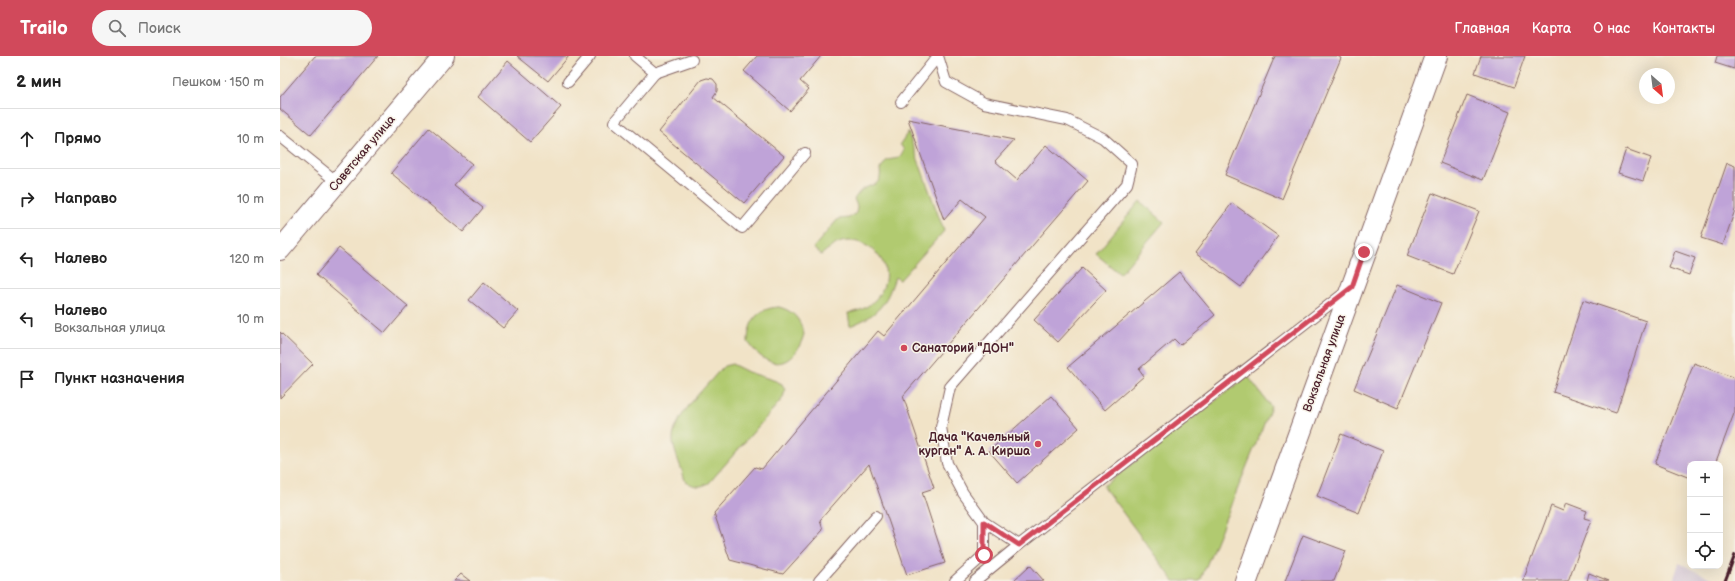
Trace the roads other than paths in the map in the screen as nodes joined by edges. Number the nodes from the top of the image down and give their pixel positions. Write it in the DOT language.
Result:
graph roads {
  1 [pos="444,56"];
  2 [pos="590,56"];
  3 [pos="635,56"];
  4 [pos="1436,56"];
  5 [pos="692,60"];
  6 [pos="654,73"];
  7 [pos="568,82"];
  8 [pos="901,102"];
  9 [pos="280,136"];
  10 [pos="805,153"];
  11 [pos="337,182"];
  12 [pos="280,250"];
  13 [pos="1352,287"];
  14 [pos="876,516"];
  15 [pos="984,522"];
  16 [pos="1019,545"];
  17 [pos="819,581"];
  18 [pos="955,581"];
  19 [pos="975,581"];
  20 [pos="1246,581"];
  1 -- 11 [label="street, Советская улица"];
  2 -- 7 [label="lane"];
  3 -- 6 [label="lane"];
  4 -- 13 [label="main road, Вокзальная улица"];
  5 -- 6 [label="lane"];
  6 -- 10 [label="lane"];
  8 -- 15 [label="lane"];
  9 -- 11 [label="lane"];
  11 -- 12 [label="street, Советская улица"];
  13 -- 16 [label="lane"];
  13 -- 20 [label="main road, Вокзальная улица"];
  14 -- 17 [label="lane"];
  15 -- 16 [label="lane"];
  15 -- 18 [label="lane"];
  16 -- 19 [label="lane"];
}
